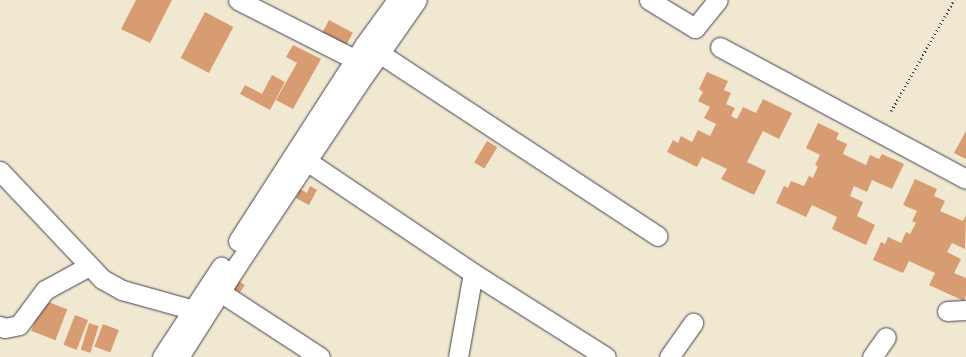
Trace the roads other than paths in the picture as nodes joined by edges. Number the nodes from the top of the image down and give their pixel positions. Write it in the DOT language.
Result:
graph roads {
  1 [pos="238,0"];
  2 [pos="397,0"];
  3 [pos="417,0"];
  4 [pos="649,0"];
  5 [pos="718,0"];
  6 [pos="720,47"];
  7 [pos="368,56"];
  8 [pos="301,157"];
  9 [pos="0,171"];
  10 [pos="966,179"];
  11 [pos="658,236"];
  12 [pos="89,266"];
  13 [pos="473,273"];
  14 [pos="215,288"];
  15 [pos="194,310"];
  16 [pos="966,310"];
  17 [pos="947,311"];
  18 [pos="693,323"];
  19 [pos="0,326"];
  20 [pos="886,337"];
  21 [pos="162,357"];
  22 [pos="179,357"];
  23 [pos="320,357"];
  24 [pos="458,357"];
  25 [pos="606,357"];
  26 [pos="669,357"];
  27 [pos="872,357"];
  1 -- 7 [label="street"];
  2 -- 7 [label="street"];
  3 -- 7 [label="street"];
  4 -- 5 [label="street"];
  6 -- 10 [label="street"];
  7 -- 8 [label="street"];
  7 -- 11 [label="street"];
  8 -- 13 [label="street"];
  8 -- 14 [label="street"];
  9 -- 12 [label="street"];
  12 -- 15 [label="street"];
  12 -- 19 [label="street"];
  13 -- 24 [label="street"];
  13 -- 25 [label="street"];
  14 -- 15 [label="street"];
  14 -- 22 [label="street"];
  14 -- 23 [label="street"];
  15 -- 21 [label="street"];
  16 -- 17 [label="street"];
  18 -- 26 [label="street"];
  20 -- 27 [label="street"];
}
